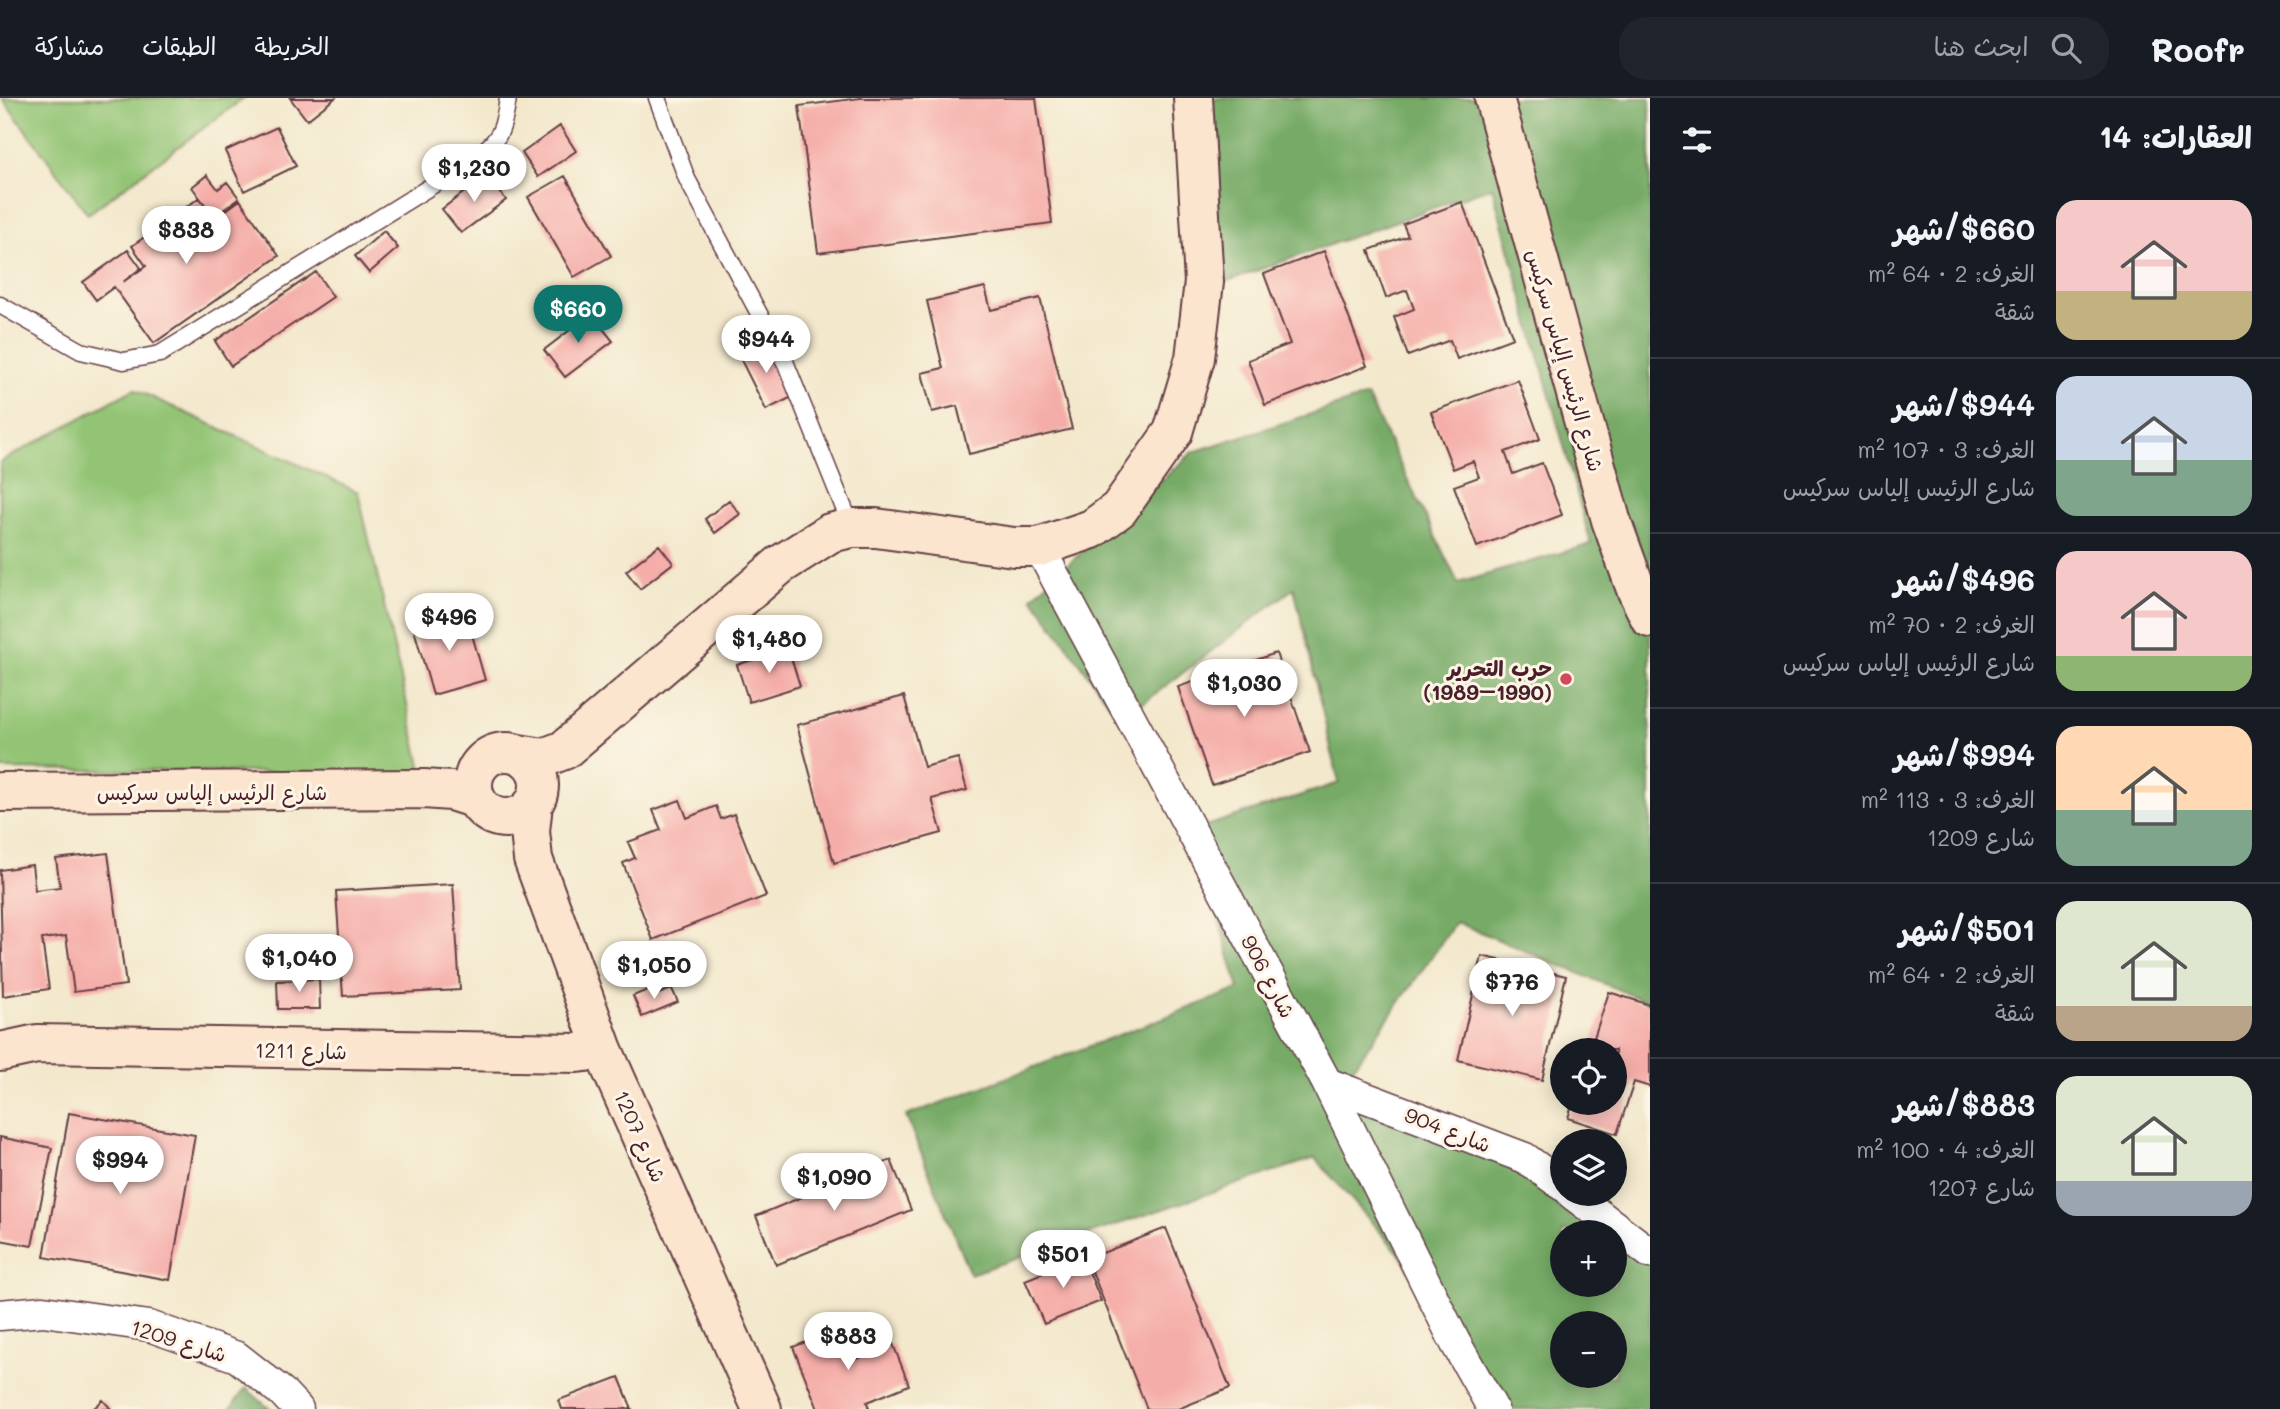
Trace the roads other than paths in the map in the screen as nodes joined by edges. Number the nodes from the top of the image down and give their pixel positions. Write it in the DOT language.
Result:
graph roads {
  1 [pos="508,98"];
  2 [pos="657,98"];
  3 [pos="1193,98"];
  4 [pos="1494,98"];
  5 [pos="0,305"];
  6 [pos="852,528"];
  7 [pos="1039,547"];
  8 [pos="1650,618"];
  9 [pos="564,750"];
  10 [pos="518,754"];
  11 [pos="0,792"];
  12 [pos="481,795"];
  13 [pos="536,796"];
  14 [pos="533,859"];
  15 [pos="603,1050"];
  16 [pos="0,1052"];
  17 [pos="1327,1083"];
  18 [pos="1550,1176"];
  19 [pos="1588,1206"];
  20 [pos="1650,1252"];
  21 [pos="0,1315"];
  22 [pos="298,1409"];
  23 [pos="762,1409"];
  24 [pos="1493,1409"];
  1 -- 5 [label="lane"];
  2 -- 6 [label="lane"];
  3 -- 7 [label="main road"];
  4 -- 8 [label="main road, شارع الرئيس إلياس سركيس"];
  6 -- 7 [label="main road"];
  6 -- 9 [label="main road"];
  7 -- 17 [label="street, شارع 906"];
  9 -- 10 [label="main road, شارع الرئيس إلياس سركيس"];
  9 -- 13 [label="main road"];
  10 -- 12 [label="main road, شارع الرئيس إلياس سركيس"];
  10 -- 13 [label="main road"];
  11 -- 12 [label="main road, شارع الرئيس إلياس سركيس"];
  12 -- 13 [label="main road, شارع الرئيس إلياس سركيس"];
  12 -- 14 [label="main road, شارع 1207"];
  13 -- 14 [label="main road, شارع 1207"];
  14 -- 15 [label="main road, شارع 1207"];
  15 -- 16 [label="main road, شارع 1211"];
  15 -- 23 [label="main road, شارع 1207"];
  17 -- 18 [label="street, شارع 904"];
  17 -- 24 [label="street, شارع 906"];
  19 -- 20 [label="street"];
  21 -- 22 [label="street, شارع 1209"];
}
